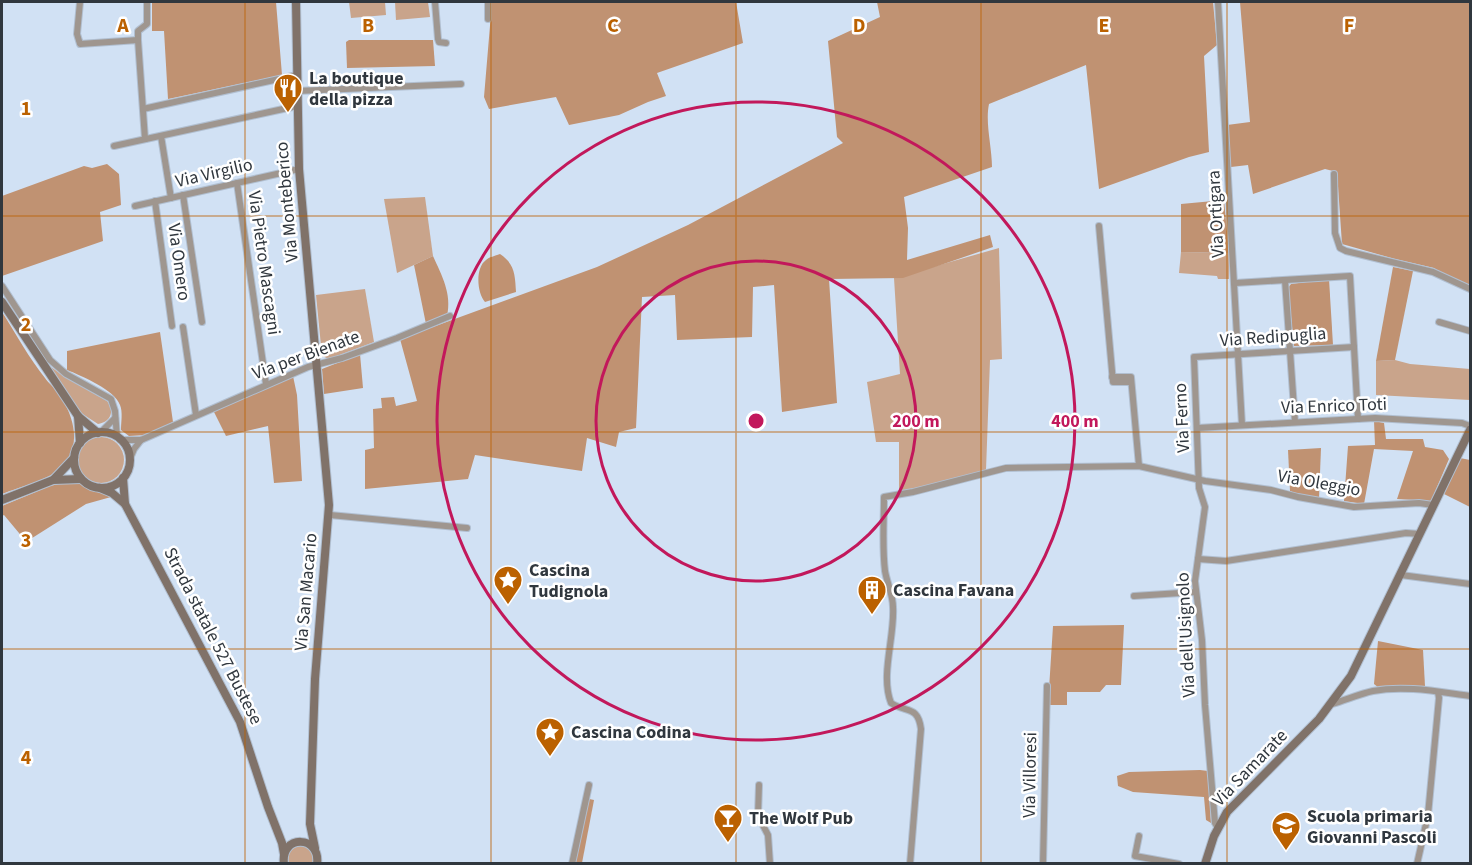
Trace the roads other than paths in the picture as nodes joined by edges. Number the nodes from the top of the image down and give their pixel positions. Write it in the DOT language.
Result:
graph roads {
  1 [pos="80,2"];
  2 [pos="147,2"];
  3 [pos="296,2"];
  4 [pos="435,2"];
  5 [pos="488,2"];
  6 [pos="1218,2"];
  7 [pos="488,19"];
  8 [pos="138,40"];
  9 [pos="446,43"];
  10 [pos="297,75"];
  11 [pos="461,84"];
  12 [pos="297,91"];
  13 [pos="297,106"];
  14 [pos="143,108"];
  15 [pos="161,136"];
  16 [pos="145,139"];
  17 [pos="114,146"];
  18 [pos="299,169"];
  19 [pos="1334,174"];
  20 [pos="237,183"];
  21 [pos="183,195"];
  22 [pos="171,198"];
  23 [pos="155,201"];
  24 [pos="135,206"];
  25 [pos="1099,226"];
  26 [pos="1285,280"];
  27 [pos="1235,283"];
  28 [pos="2,286"];
  29 [pos="1470,290"];
  30 [pos="2,302"];
  31 [pos="450,316"];
  32 [pos="202,322"];
  33 [pos="1440,322"];
  34 [pos="172,326"];
  35 [pos="183,327"];
  36 [pos="1470,332"];
  37 [pos="1354,347"];
  38 [pos="1291,350"];
  39 [pos="1239,353"];
  40 [pos="1194,357"];
  41 [pos="318,363"];
  42 [pos="266,384"];
  43 [pos="196,415"];
  44 [pos="78,416"];
  45 [pos="115,418"];
  46 [pos="1358,419"];
  47 [pos="1295,422"];
  48 [pos="1242,425"];
  49 [pos="1197,428"];
  50 [pos="1469,431"];
  51 [pos="99,432"];
  52 [pos="119,438"];
  53 [pos="141,440"];
  54 [pos="80,443"];
  55 [pos="74,458"];
  56 [pos="129,461"];
  57 [pos="1139,466"];
  58 [pos="123,478"];
  59 [pos="81,479"];
  60 [pos="1200,479"];
  61 [pos="53,480"];
  62 [pos="99,488"];
  63 [pos="2,500"];
  64 [pos="125,504"];
  65 [pos="1433,505"];
  66 [pos="330,515"];
  67 [pos="467,528"];
  68 [pos="1420,534"];
  69 [pos="1197,559"];
  70 [pos="1401,575"];
  71 [pos="1470,584"];
  72 [pos="1196,592"];
  73 [pos="1134,596"];
  74 [pos="1047,686"];
  75 [pos="1438,692"];
  76 [pos="1470,696"];
  77 [pos="1332,704"];
  78 [pos="589,785"];
  79 [pos="759,785"];
  80 [pos="274,821"];
  81 [pos="310,824"];
  82 [pos="1218,828"];
  83 [pos="1139,836"];
  84 [pos="297,842"];
  85 [pos="316,851"];
  86 [pos="284,854"];
  87 [pos="284,864"];
  88 [pos="317,864"];
  89 [pos="324,864"];
  90 [pos="572,864"];
  91 [pos="771,864"];
  92 [pos="910,864"];
  93 [pos="1043,864"];
  94 [pos="1179,864"];
  95 [pos="1205,864"];
  96 [pos="1418,864"];
  1 -- 8 [label="street"];
  2 -- 8 [label="street"];
  3 -- 10 [label="street, Via Monteberico"];
  4 -- 9 [label="street"];
  5 -- 7 [label="street"];
  6 -- 27 [label="street, Via Ortigara"];
  8 -- 14 [label="street"];
  10 -- 12 [label="street, Via Monteberico"];
  10 -- 14 [label="street"];
  11 -- 12 [label="street"];
  12 -- 13 [label="street, Via Monteberico"];
  13 -- 15 [label="street"];
  13 -- 18 [label="street, Via Monteberico"];
  14 -- 16 [label="street"];
  15 -- 16 [label="street"];
  15 -- 22 [label="street"];
  16 -- 17 [label="street"];
  18 -- 20 [label="street, Via Virgilio"];
  18 -- 41 [label="street, Via Monteberico"];
  19 -- 29 [label="street"];
  20 -- 21 [label="street, Via Virgilio"];
  20 -- 42 [label="street, Via Pietro Mascagni"];
  21 -- 22 [label="street, Via Virgilio"];
  21 -- 32 [label="street"];
  22 -- 23 [label="street, Via Virgilio"];
  23 -- 24 [label="street, Via Virgilio"];
  23 -- 34 [label="street, Via Omero"];
  25 -- 57 [label="street"];
  26 -- 27 [label="street"];
  26 -- 37 [label="street"];
  26 -- 38 [label="street"];
  27 -- 39 [label="street, Via Ortigara"];
  28 -- 45 [label="street"];
  30 -- 44 [label="street"];
  31 -- 41 [label="street, Via per Bienate"];
  33 -- 36 [label="street"];
  35 -- 43 [label="street"];
  37 -- 38 [label="street, Via Redipuglia"];
  37 -- 46 [label="street"];
  38 -- 39 [label="street, Via Redipuglia"];
  38 -- 47 [label="street"];
  39 -- 40 [label="street, Via Redipuglia"];
  39 -- 48 [label="street, Via Ortigara"];
  40 -- 49 [label="street, Via Ferno"];
  41 -- 42 [label="street, Via per Bienate"];
  41 -- 66 [label="street, Via San Macario"];
  42 -- 43 [label="street, Via per Bienate"];
  43 -- 53 [label="street, Via per Bienate"];
  44 -- 51 [label="street"];
  44 -- 54 [label="street"];
  45 -- 51 [label="street"];
  45 -- 52 [label="street"];
  46 -- 47 [label="street, Via Enrico Toti"];
  46 -- 50 [label="street, Via Enrico Toti"];
  47 -- 48 [label="street, Via Enrico Toti"];
  48 -- 49 [label="street, Via Enrico Toti"];
  49 -- 60 [label="street, Via Ferno"];
  50 -- 65 [label="street, Via Samarate"];
  51 -- 52 [label="street"];
  51 -- 54 [label="street"];
  52 -- 53 [label="street, Via per Bienate"];
  52 -- 56 [label="street"];
  53 -- 56 [label="street"];
  54 -- 55 [label="street"];
  55 -- 59 [label="street"];
  55 -- 61 [label="street"];
  56 -- 58 [label="street"];
  57 -- 60 [label="street"];
  57 -- 92 [label="street"];
  58 -- 62 [label="street"];
  58 -- 64 [label="street, Strada statale 527 Bustese"];
  59 -- 61 [label="street"];
  59 -- 62 [label="street"];
  60 -- 65 [label="street, Via Oleggio"];
  60 -- 69 [label="street, Via dell'Usignolo"];
  61 -- 63 [label="street"];
  62 -- 64 [label="street"];
  64 -- 80 [label="street, Strada statale 527 Bustese"];
  65 -- 68 [label="street, Via Samarate"];
  66 -- 67 [label="street"];
  66 -- 81 [label="street, Via San Macario"];
  68 -- 69 [label="street"];
  68 -- 70 [label="street, Via Samarate"];
  69 -- 72 [label="street, Via dell'Usignolo"];
  70 -- 71 [label="street"];
  70 -- 77 [label="street, Via Samarate"];
  72 -- 73 [label="street"];
  72 -- 82 [label="street, Via dell'Usignolo"];
  74 -- 93 [label="street, Via Villoresi"];
  75 -- 76 [label="street"];
  75 -- 77 [label="street"];
  75 -- 96 [label="street"];
  77 -- 82 [label="street, Via Samarate"];
  78 -- 90 [label="street"];
  79 -- 91 [label="street"];
  80 -- 84 [label="street"];
  80 -- 86 [label="street, Strada statale 527 Bustese"];
  81 -- 84 [label="street"];
  81 -- 85 [label="street, Via San Macario"];
  82 -- 95 [label="street, Via Samarate"];
  83 -- 94 [label="street"];
  84 -- 85 [label="street"];
  84 -- 86 [label="street"];
  85 -- 88 [label="street"];
  85 -- 89 [label="street"];
  86 -- 87 [label="street, Strada statale 527 Bustese"];
}
